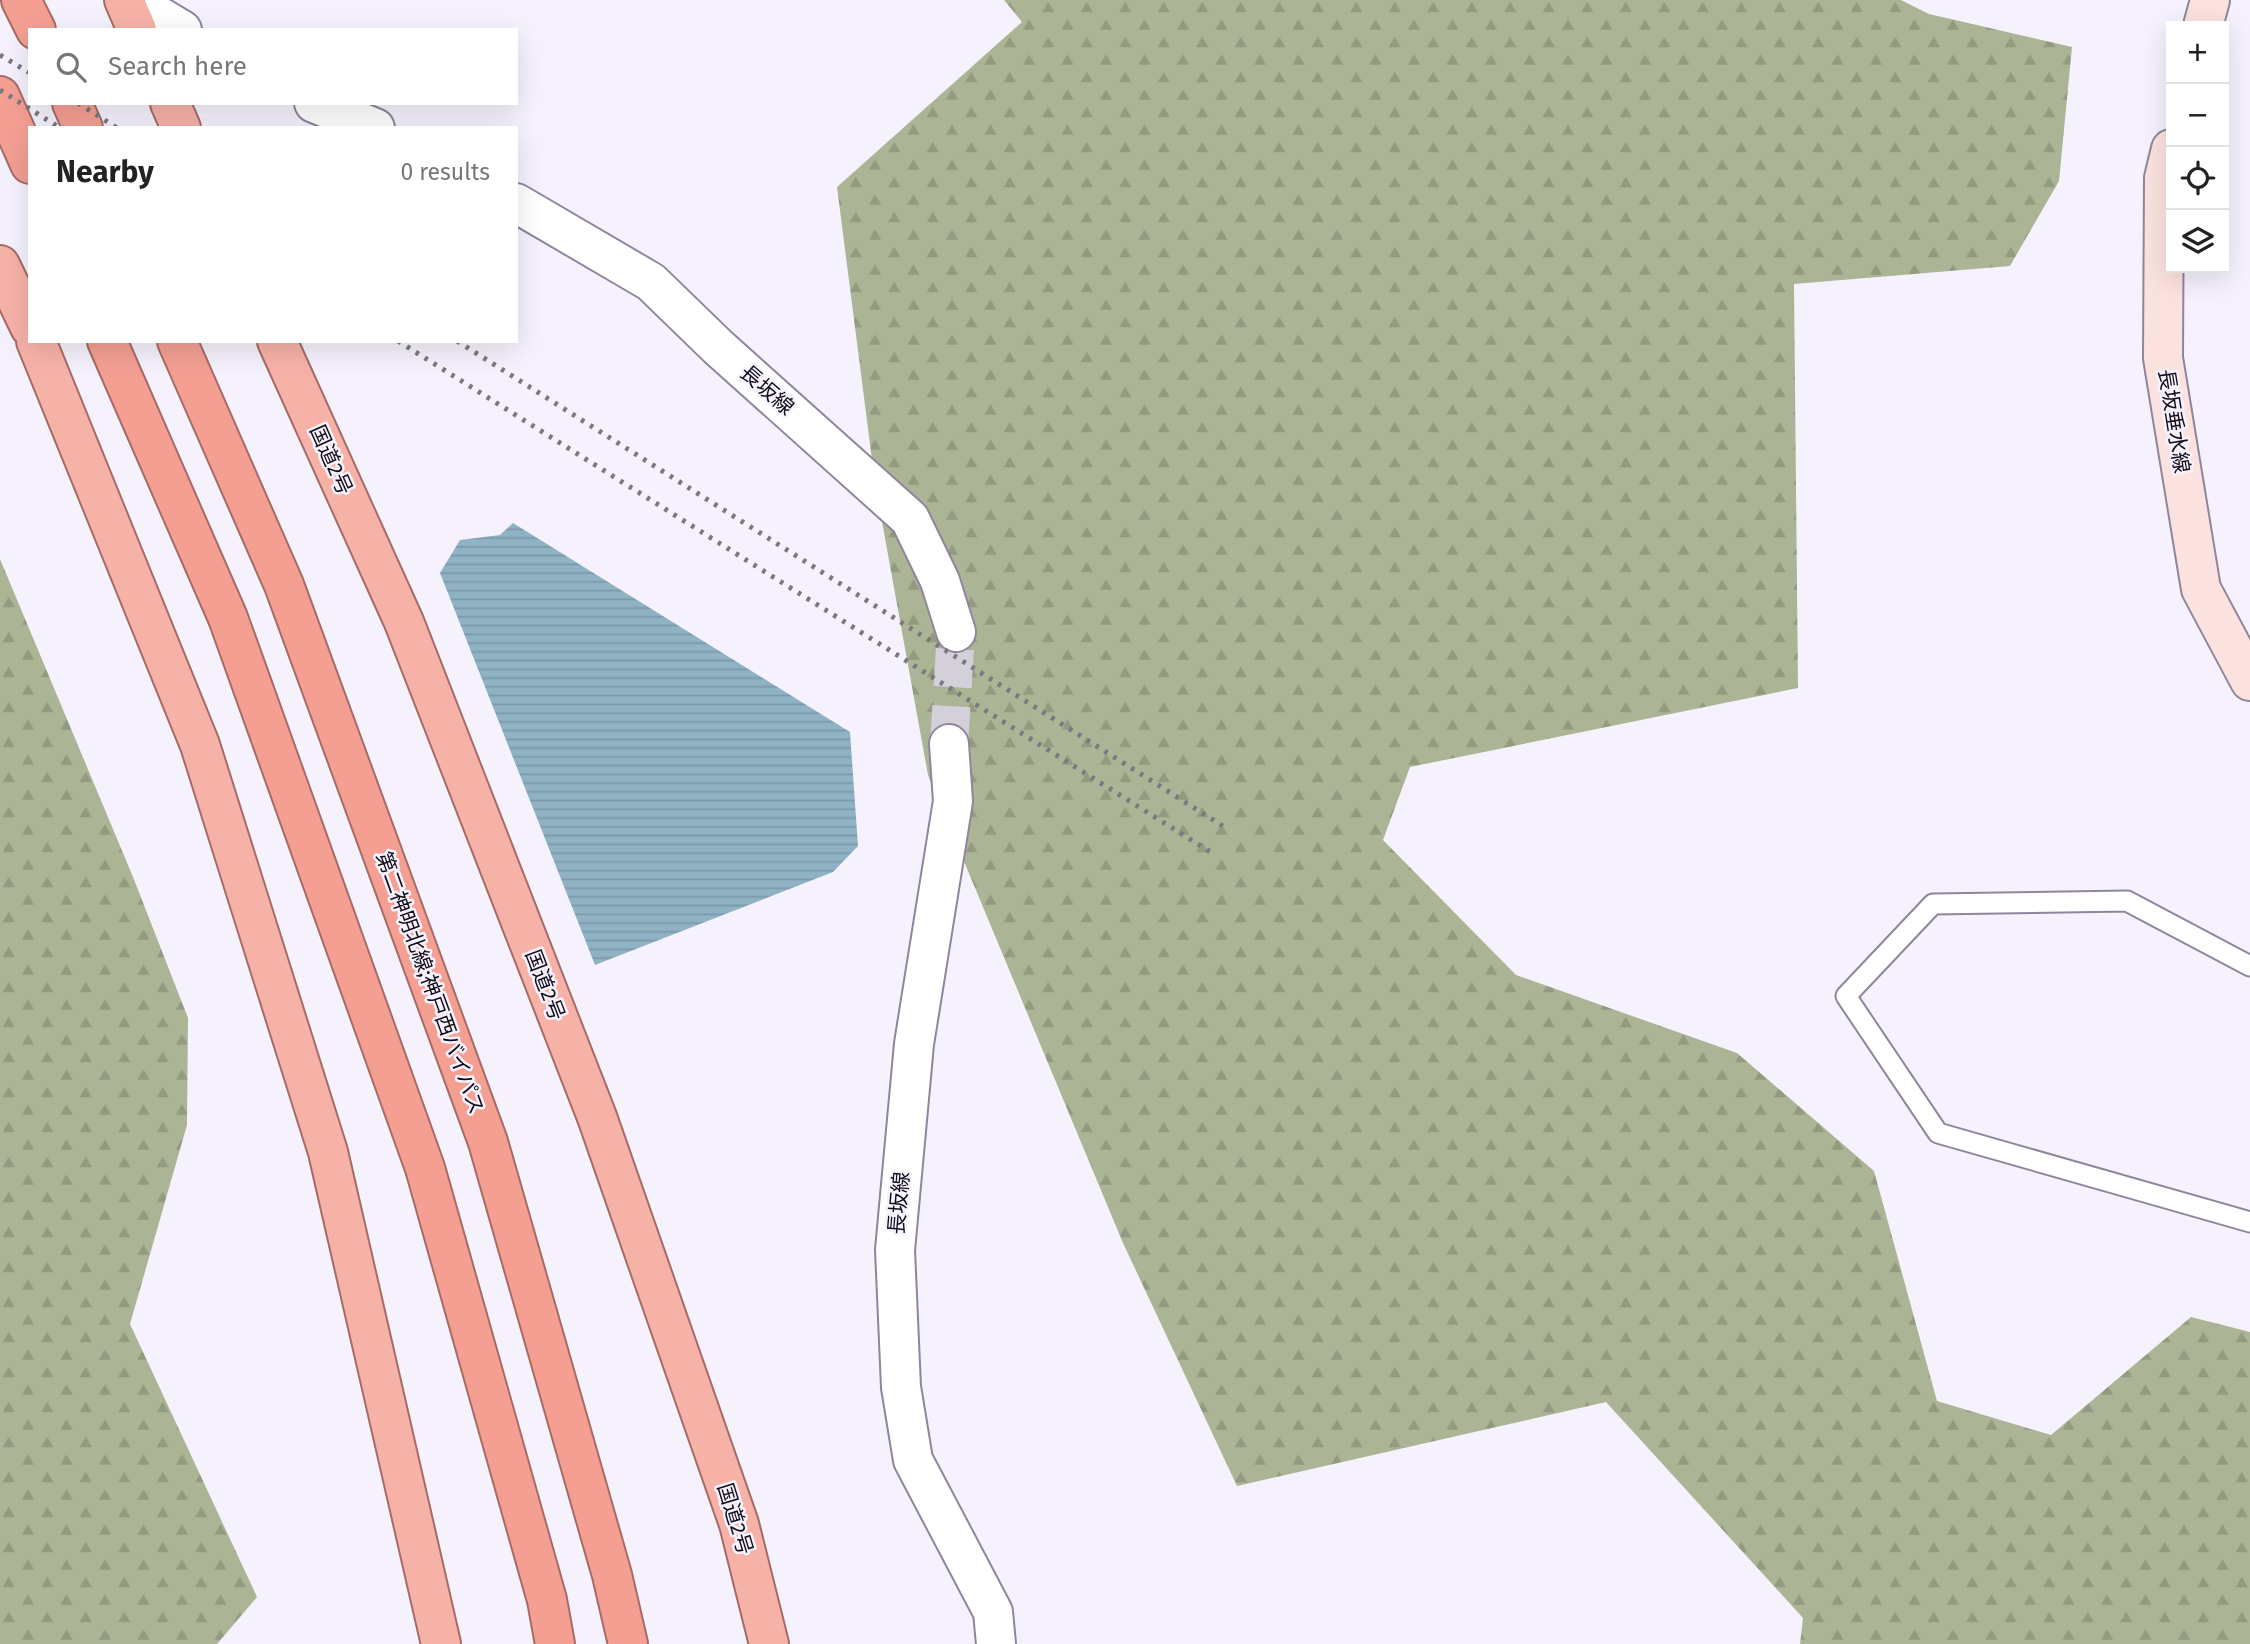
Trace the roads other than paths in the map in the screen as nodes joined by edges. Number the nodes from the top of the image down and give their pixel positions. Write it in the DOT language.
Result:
graph roads {
  1 [pos="20,0"];
  2 [pos="124,0"];
  3 [pos="132,0"];
  4 [pos="2210,0"];
  5 [pos="2204,21"];
  6 [pos="35,28"];
  7 [pos="136,28"];
  8 [pos="178,28"];
  9 [pos="0,96"];
  10 [pos="73,105"];
  11 [pos="171,105"];
  12 [pos="319,105"];
  13 [pos="82,126"];
  14 [pos="180,126"];
  15 [pos="370,126"];
  16 [pos="28,159"];
  17 [pos="2166,170"];
  18 [pos="518,204"];
  19 [pos="0,265"];
  20 [pos="28,323"];
  21 [pos="37,343"];
  22 [pos="108,343"];
  23 [pos="178,343"];
  24 [pos="278,343"];
  25 [pos="956,632"];
  26 [pos="2250,681"];
  27 [pos="949,744"];
  28 [pos="2250,967"];
  29 [pos="2250,1222"];
  30 [pos="441,1644"];
  31 [pos="555,1644"];
  32 [pos="628,1644"];
  33 [pos="769,1644"];
  34 [pos="996,1644"];
  1 -- 6 [label="highway"];
  2 -- 7 [label="highway"];
  3 -- 8 [label="street"];
  4 -- 5 [label="main road"];
  9 -- 16 [label="highway"];
  10 -- 13 [label="highway"];
  11 -- 14 [label="highway"];
  12 -- 15 [label="street"];
  17 -- 26 [label="main road, 長坂垂水線"];
  18 -- 25 [label="street, 長坂線"];
  19 -- 20 [label="highway"];
  21 -- 30 [label="highway"];
  22 -- 31 [label="highway"];
  23 -- 32 [label="highway, 第二神明北線;神戸西バイパス"];
  24 -- 33 [label="highway, 国道2号"];
  27 -- 34 [label="street, 長坂線"];
  28 -- 29 [label="lane"];
}
